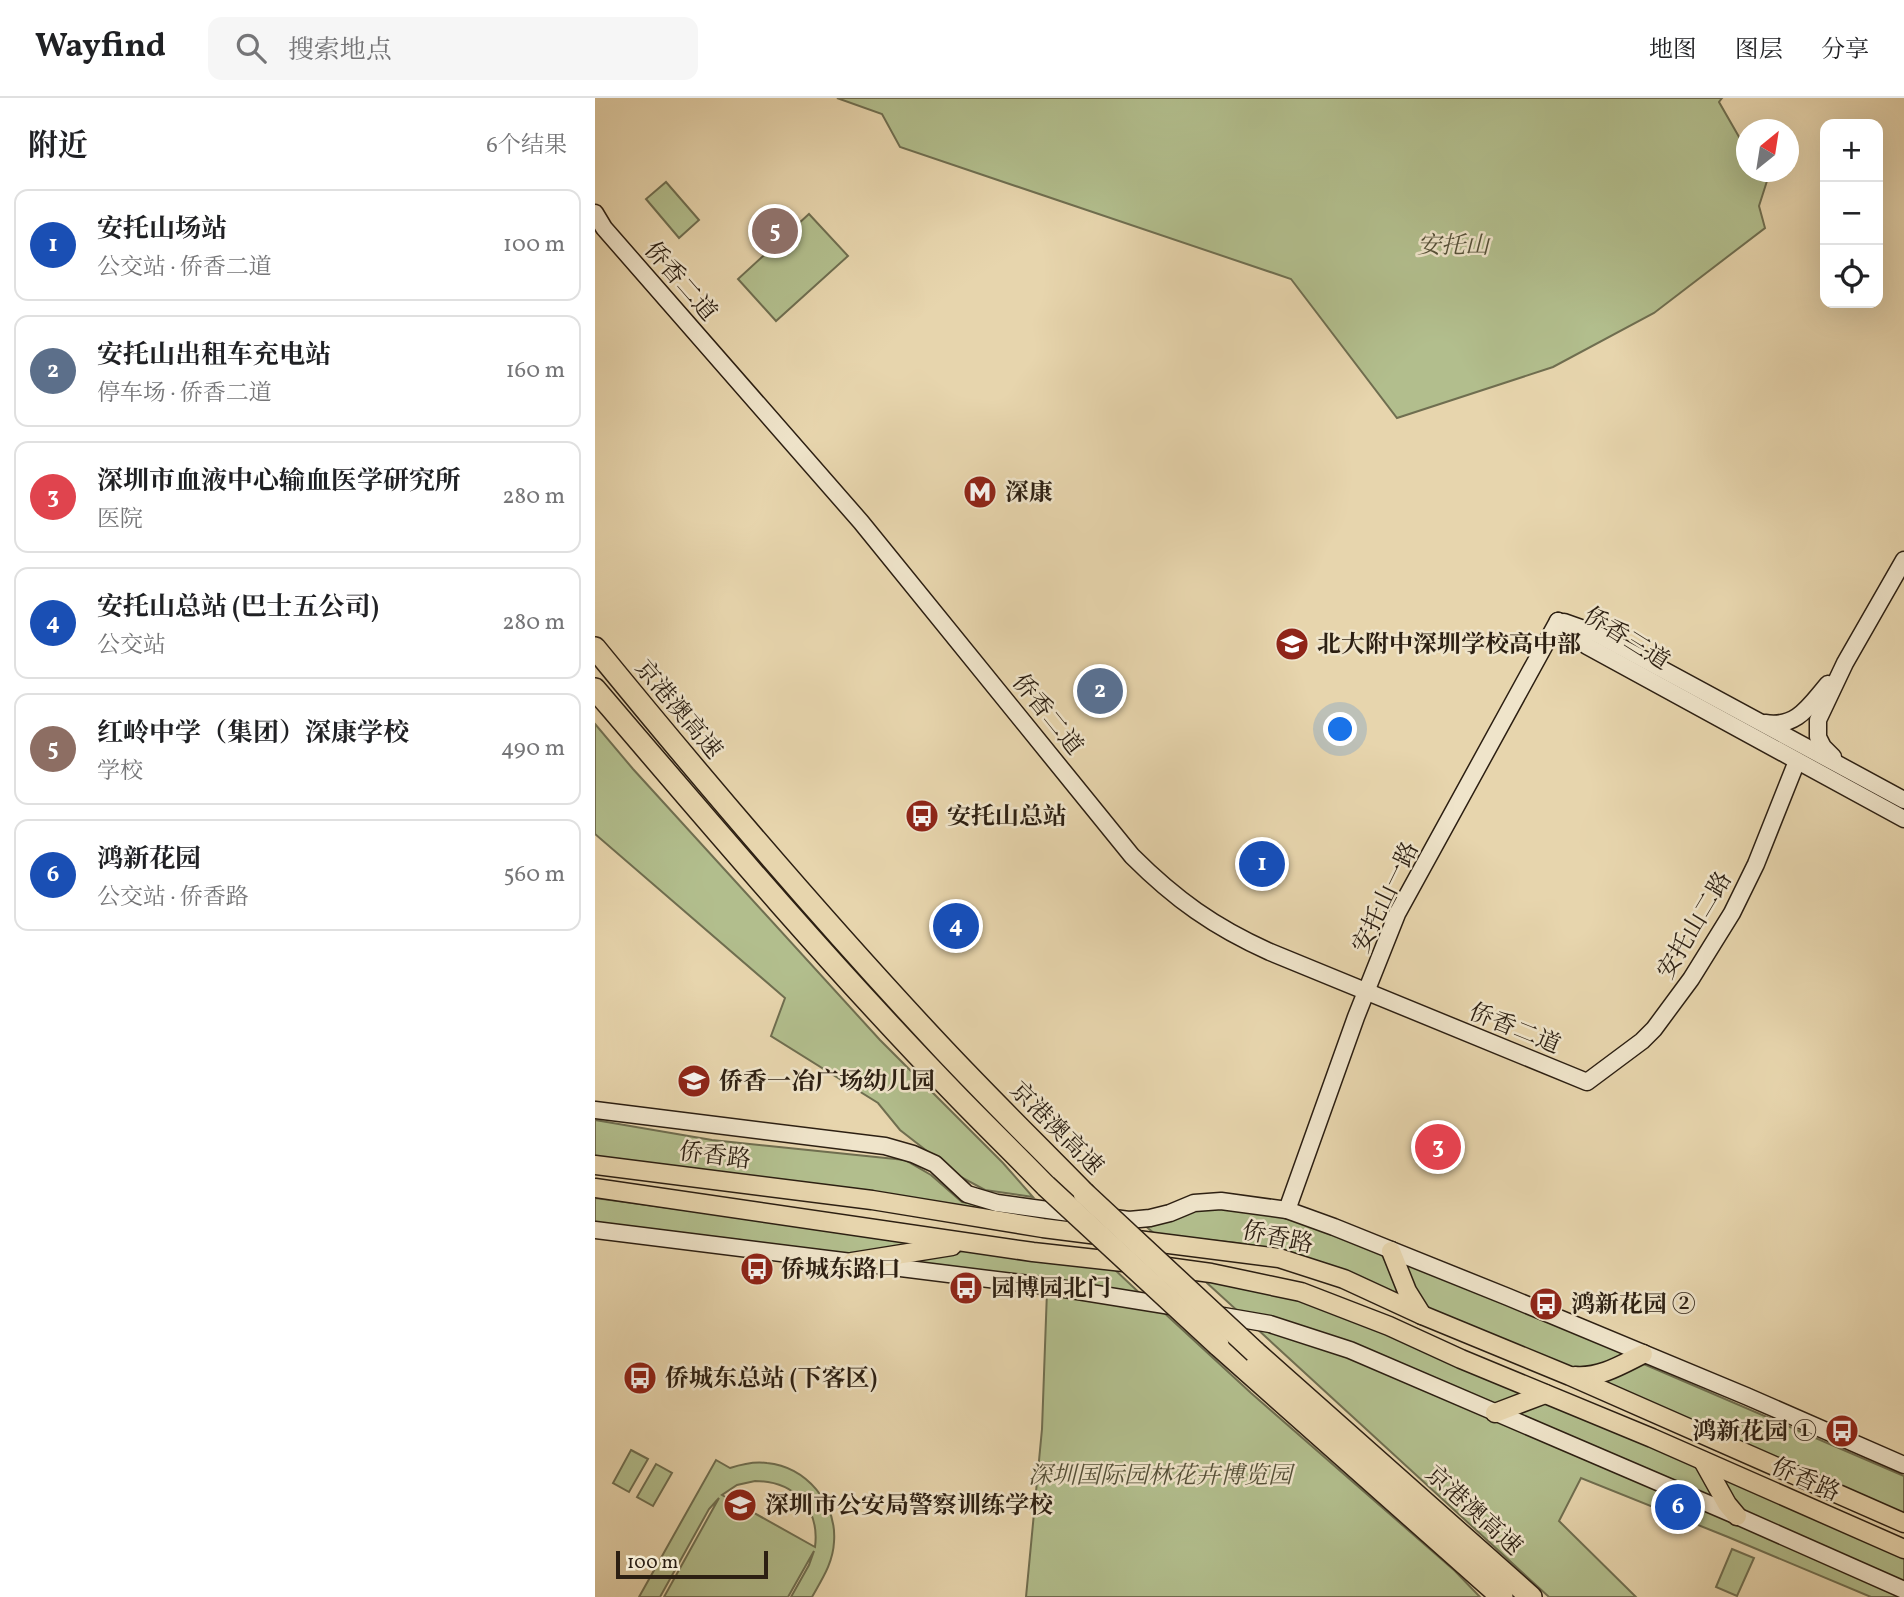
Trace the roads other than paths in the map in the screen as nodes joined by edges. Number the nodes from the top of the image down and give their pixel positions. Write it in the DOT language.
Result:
graph roads {
  1 [pos="595,213"];
  2 [pos="1904,560"];
  3 [pos="1900,579"];
  4 [pos="1558,621"];
  5 [pos="595,648"];
  6 [pos="1845,663"];
  7 [pos="595,689"];
  8 [pos="1757,720"];
  9 [pos="1797,761"];
  10 [pos="1850,771"];
  11 [pos="1904,800"];
  12 [pos="1904,820"];
  13 [pos="1366,992"];
  14 [pos="1587,1082"];
  15 [pos="595,1110"];
  16 [pos="595,1165"];
  17 [pos="595,1188"];
  18 [pos="1287,1210"];
  19 [pos="595,1230"];
  20 [pos="969,1243"];
  21 [pos="1391,1251"];
  22 [pos="852,1262"];
  23 [pos="1422,1315"];
  24 [pos="1643,1354"];
  25 [pos="1570,1376"];
  26 [pos="1545,1394"];
  27 [pos="1495,1413"];
  28 [pos="1703,1461"];
  29 [pos="1904,1465"];
  30 [pos="1737,1516"];
  31 [pos="1904,1523"];
  32 [pos="1904,1549"];
  33 [pos="1904,1590"];
  34 [pos="1502,1597"];
  35 [pos="1531,1597"];
  1 -- 13 [label="street, 侨香二道"];
  2 -- 3 [label="street"];
  3 -- 6 [label="street"];
  4 -- 8 [label="street, 侨香三道"];
  4 -- 9 [label="street, 侨香三道"];
  4 -- 13 [label="street, 安托山一路"];
  5 -- 35 [label="highway, 京港澳高速, bridge"];
  6 -- 8 [label="street"];
  6 -- 10 [label="street"];
  7 -- 34 [label="highway, 京港澳高速, bridge"];
  8 -- 10 [label="street, 侨香三道"];
  9 -- 12 [label="street, 侨香三道"];
  9 -- 14 [label="street, 安托山二路"];
  10 -- 11 [label="street, 侨香三道"];
  13 -- 14 [label="street, 侨香二道"];
  13 -- 18 [label="street, 安托山一路"];
  15 -- 18 [label="street"];
  16 -- 23 [label="main road, 侨香路"];
  17 -- 20 [label="main road, 侨香路"];
  18 -- 21 [label="street"];
  19 -- 22 [label="street"];
  20 -- 22 [label="main road"];
  20 -- 26 [label="main road, 侨香路"];
  21 -- 23 [label="main road"];
  21 -- 24 [label="street"];
  22 -- 27 [label="street"];
  23 -- 25 [label="main road, 侨香路"];
  24 -- 25 [label="main road"];
  24 -- 29 [label="street"];
  25 -- 31 [label="main road, 侨香路"];
  26 -- 27 [label="main road"];
  26 -- 28 [label="main road, 侨香路"];
  27 -- 30 [label="street"];
  28 -- 30 [label="main road"];
  28 -- 32 [label="main road, 侨香路"];
  30 -- 33 [label="street"];
}
